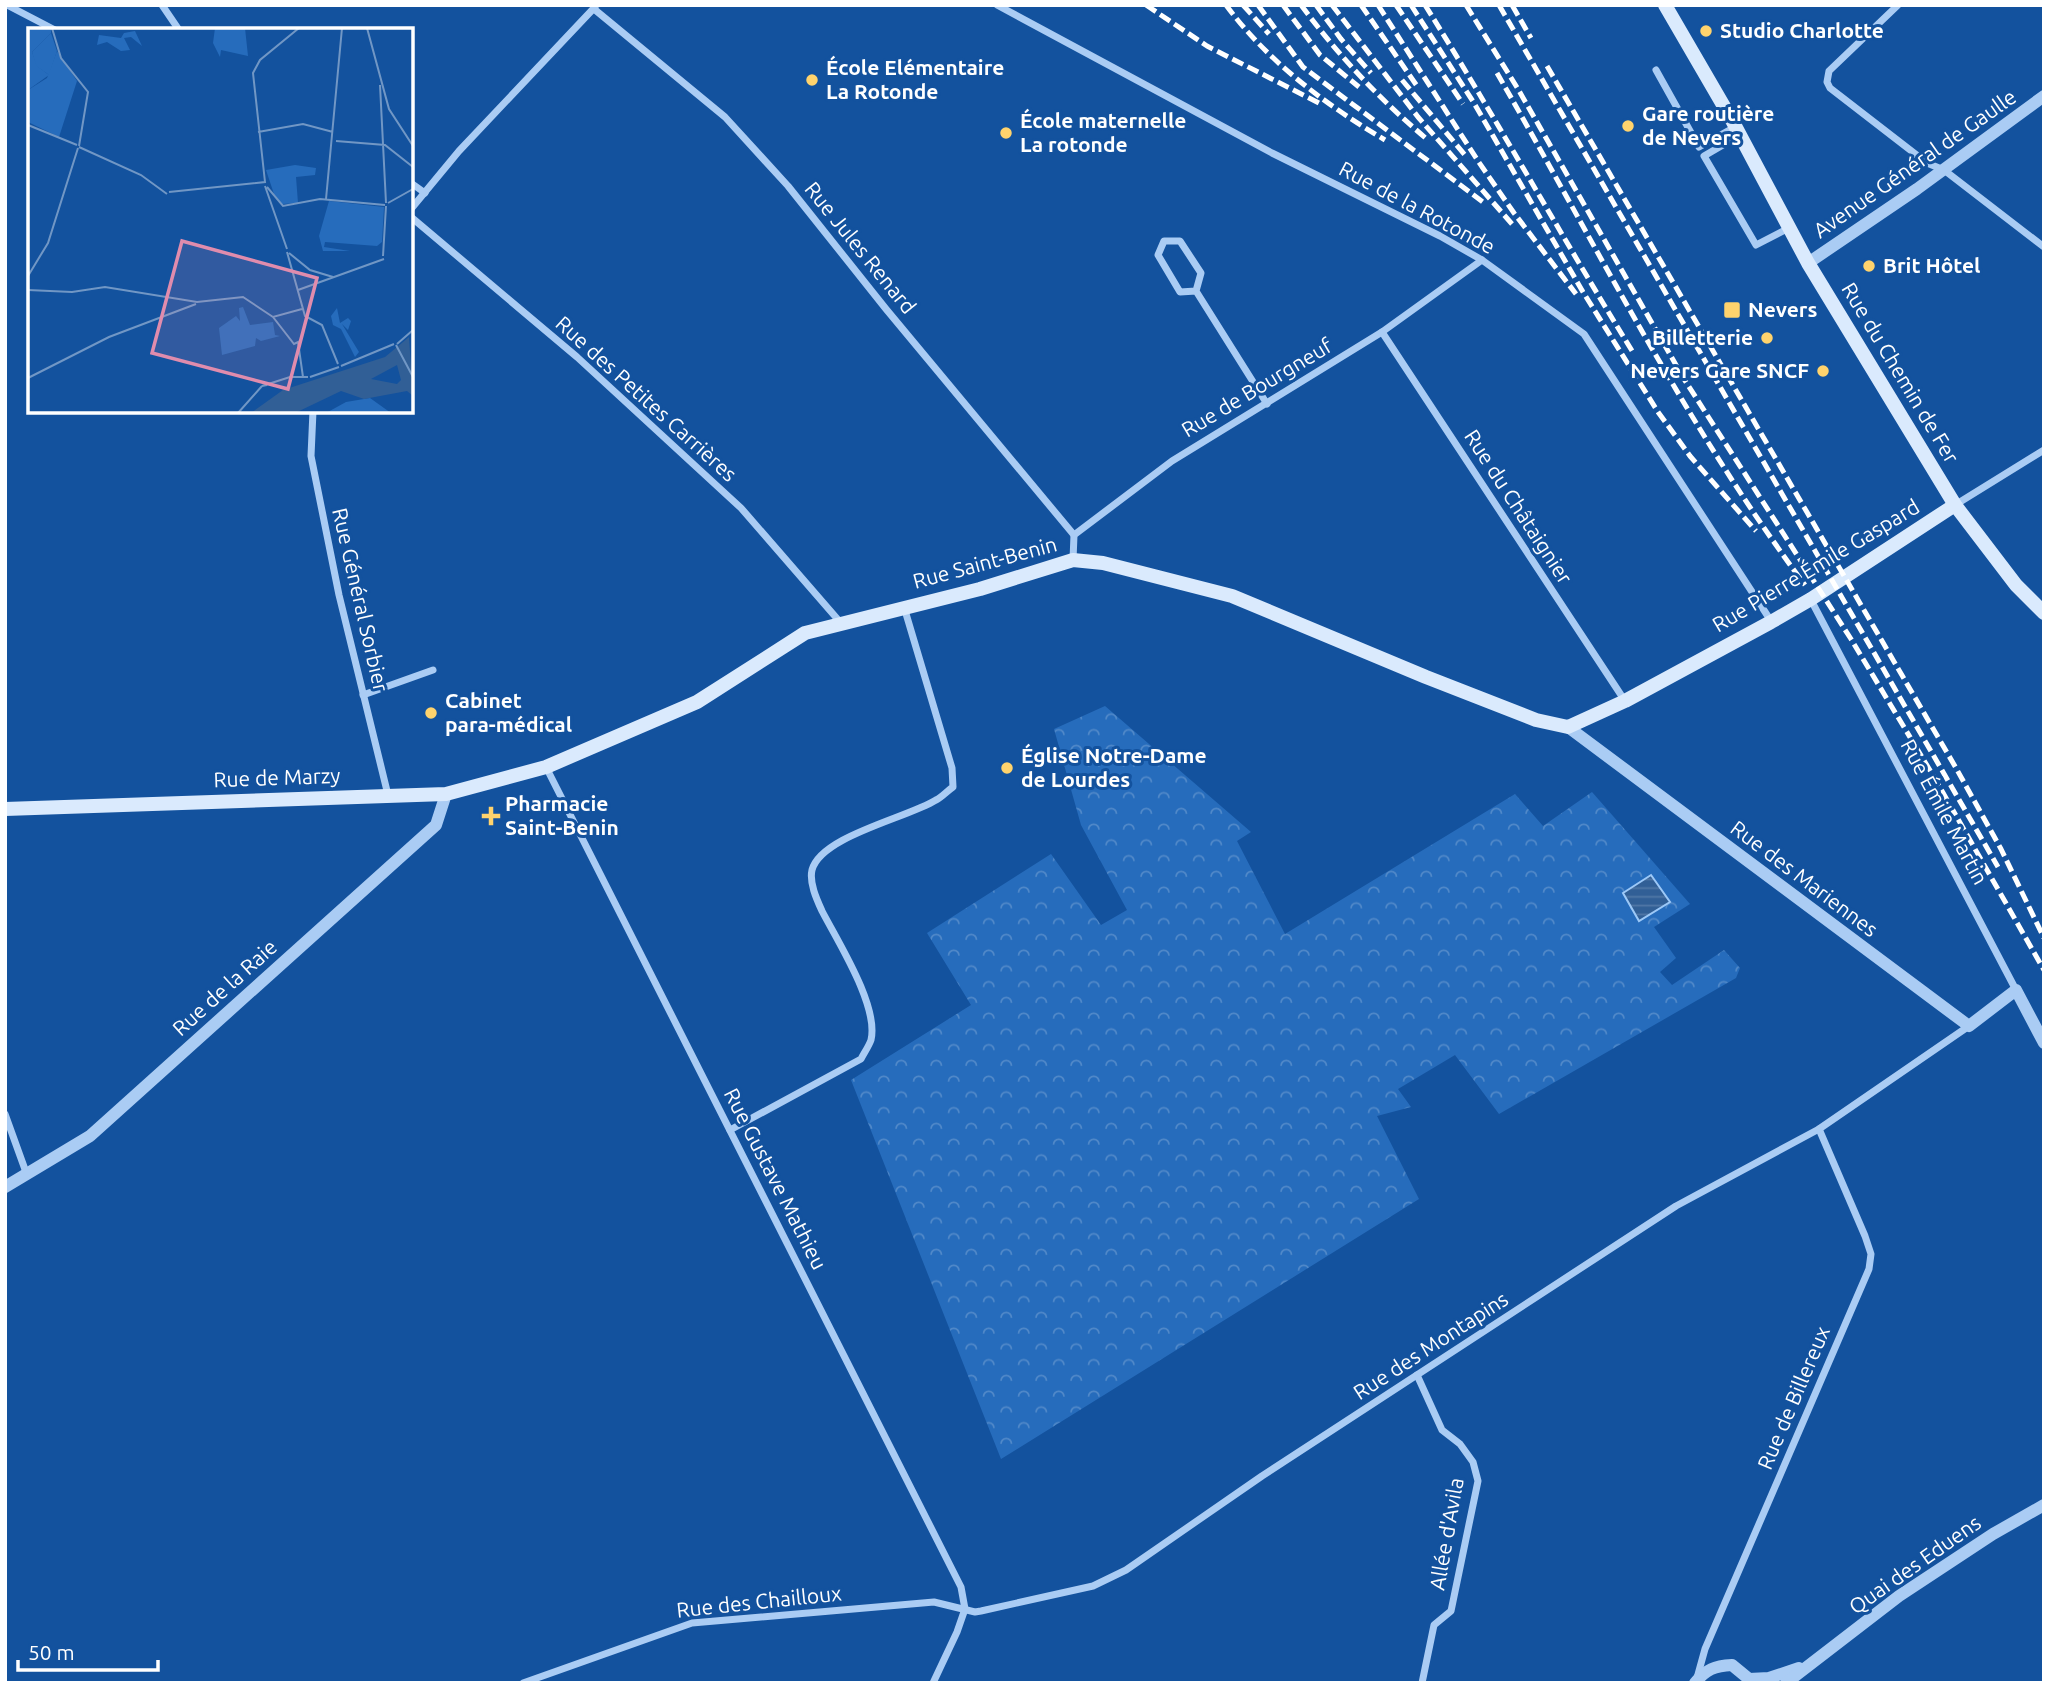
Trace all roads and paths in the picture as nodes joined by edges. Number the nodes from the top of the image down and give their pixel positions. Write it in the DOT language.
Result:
graph roads {
  1 [pos="6,5"];
  2 [pos="162,5"];
  3 [pos="997,5"];
  4 [pos="1665,5"];
  5 [pos="1898,5"];
  6 [pos="595,7"];
  7 [pos="51,28"];
  8 [pos="178,28"];
  9 [pos="1656,70"];
  10 [pos="2044,96"];
  11 [pos="1737,131"];
  12 [pos="1944,170"];
  13 [pos="413,184"];
  14 [pos="425,193"];
  15 [pos="413,207"];
  16 [pos="413,219"];
  17 [pos="1789,228"];
  18 [pos="2044,247"];
  19 [pos="1482,260"];
  20 [pos="1808,263"];
  21 [pos="1196,291"];
  22 [pos="1382,332"];
  23 [pos="1267,404"];
  24 [pos="313,413"];
  25 [pos="2044,450"];
  26 [pos="1960,510"];
  27 [pos="1074,535"];
  28 [pos="1073,560"];
  29 [pos="1811,599"];
  30 [pos="904,606"];
  31 [pos="2044,613"];
  32 [pos="840,622"];
  33 [pos="1771,622"];
  34 [pos="433,670"];
  35 [pos="363,695"];
  36 [pos="1625,701"];
  37 [pos="1568,727"];
  38 [pos="546,767"];
  39 [pos="446,794"];
  40 [pos="388,796"];
  41 [pos="5,808"];
  42 [pos="2016,989"];
  43 [pos="1969,1026"];
  44 [pos="2044,1043"];
  45 [pos="5,1114"];
  46 [pos="1819,1129"];
  47 [pos="730,1130"];
  48 [pos="27,1175"];
  49 [pos="5,1187"];
  50 [pos="1417,1375"];
  51 [pos="2044,1505"];
  52 [pos="965,1609"];
  53 [pos="1812,1663"];
  54 [pos="1749,1681"];
  55 [pos="1695,1682"];
  56 [pos="523,1683"];
  57 [pos="933,1683"];
  58 [pos="1422,1683"];
  59 [pos="1786,1683"];
  1 -- 7 [label="street"];
  2 -- 8 [label="street"];
  3 -- 19 [label="street, Rue de la Rotonde"];
  4 -- 11 [label="main road, Rue du Chemin de Fer"];
  5 -- 12 [label="street"];
  6 -- 14 [label="street"];
  6 -- 27 [label="street, Rue Jules Renard"];
  9 -- 11 [label="street"];
  10 -- 12 [label="street, Avenue Général de Gaulle"];
  11 -- 17 [label="main road, Rue du Chemin de Fer"];
  11 -- 17 [label="street"];
  12 -- 18 [label="street"];
  12 -- 20 [label="street, Avenue Général de Gaulle"];
  13 -- 14 [label="street"];
  14 -- 15 [label="street"];
  16 -- 32 [label="street, Rue des Petites Carrières"];
  17 -- 20 [label="main road, Rue du Chemin de Fer"];
  19 -- 22 [label="street, Rue de Bourgneuf"];
  19 -- 33 [label="street, Rue de la Rotonde"];
  20 -- 26 [label="main road, Rue du Chemin de Fer"];
  21 -- 21 [label="street"];
  21 -- 23 [label="street"];
  22 -- 23 [label="street, Rue de Bourgneuf"];
  22 -- 36 [label="street, Rue du Châtaignier"];
  23 -- 27 [label="street, Rue de Bourgneuf"];
  24 -- 35 [label="street, Rue Général Sorbier"];
  25 -- 26 [label="street, Rue Pierre Émile Gaspard"];
  26 -- 29 [label="main road, Rue Pierre Émile Gaspard"];
  26 -- 31 [label="main road, Rue du Chemin de Fer"];
  27 -- 28 [label="street"];
  28 -- 30 [label="main road, Rue Saint-Benin"];
  28 -- 37 [label="main road, Rue Saint-Benin"];
  29 -- 33 [label="main road, Rue Pierre Émile Gaspard"];
  29 -- 42 [label="street, Rue Émile Martin"];
  30 -- 32 [label="main road, Rue Saint-Benin"];
  30 -- 47 [label="street"];
  32 -- 38 [label="main road, Rue Saint-Benin"];
  33 -- 36 [label="main road, Rue Pierre Émile Gaspard"];
  34 -- 35 [label="street"];
  35 -- 40 [label="street, Rue Général Sorbier"];
  36 -- 37 [label="main road, Rue Pierre Émile Gaspard"];
  37 -- 43 [label="street, Rue des Mariennes"];
  38 -- 39 [label="main road, Rue de Marzy"];
  38 -- 47 [label="street, Rue Gustave Mathieu"];
  39 -- 40 [label="main road, Rue de Marzy"];
  39 -- 48 [label="street, Rue de la Raie"];
  40 -- 41 [label="main road, Rue de Marzy"];
  42 -- 43 [label="street"];
  42 -- 44 [label="street, Rue Émile Martin"];
  43 -- 46 [label="street, Rue des Montapins"];
  45 -- 48 [label="street"];
  46 -- 50 [label="street, Rue des Montapins"];
  46 -- 55 [label="street, Rue de Billereux"];
  47 -- 52 [label="street, Rue Gustave Mathieu"];
  48 -- 49 [label="street, Rue de la Raie"];
  50 -- 52 [label="street, Rue des Montapins"];
  50 -- 58 [label="street, Allée d'Avila"];
  51 -- 53 [label="street, Quai des Eduens"];
  52 -- 56 [label="street, Rue des Chailloux"];
  52 -- 57 [label="street"];
  53 -- 54 [label="street, Quai des Eduens"];
  53 -- 59 [label="street, Quai des Eduens"];
  54 -- 55 [label="street"];
}
